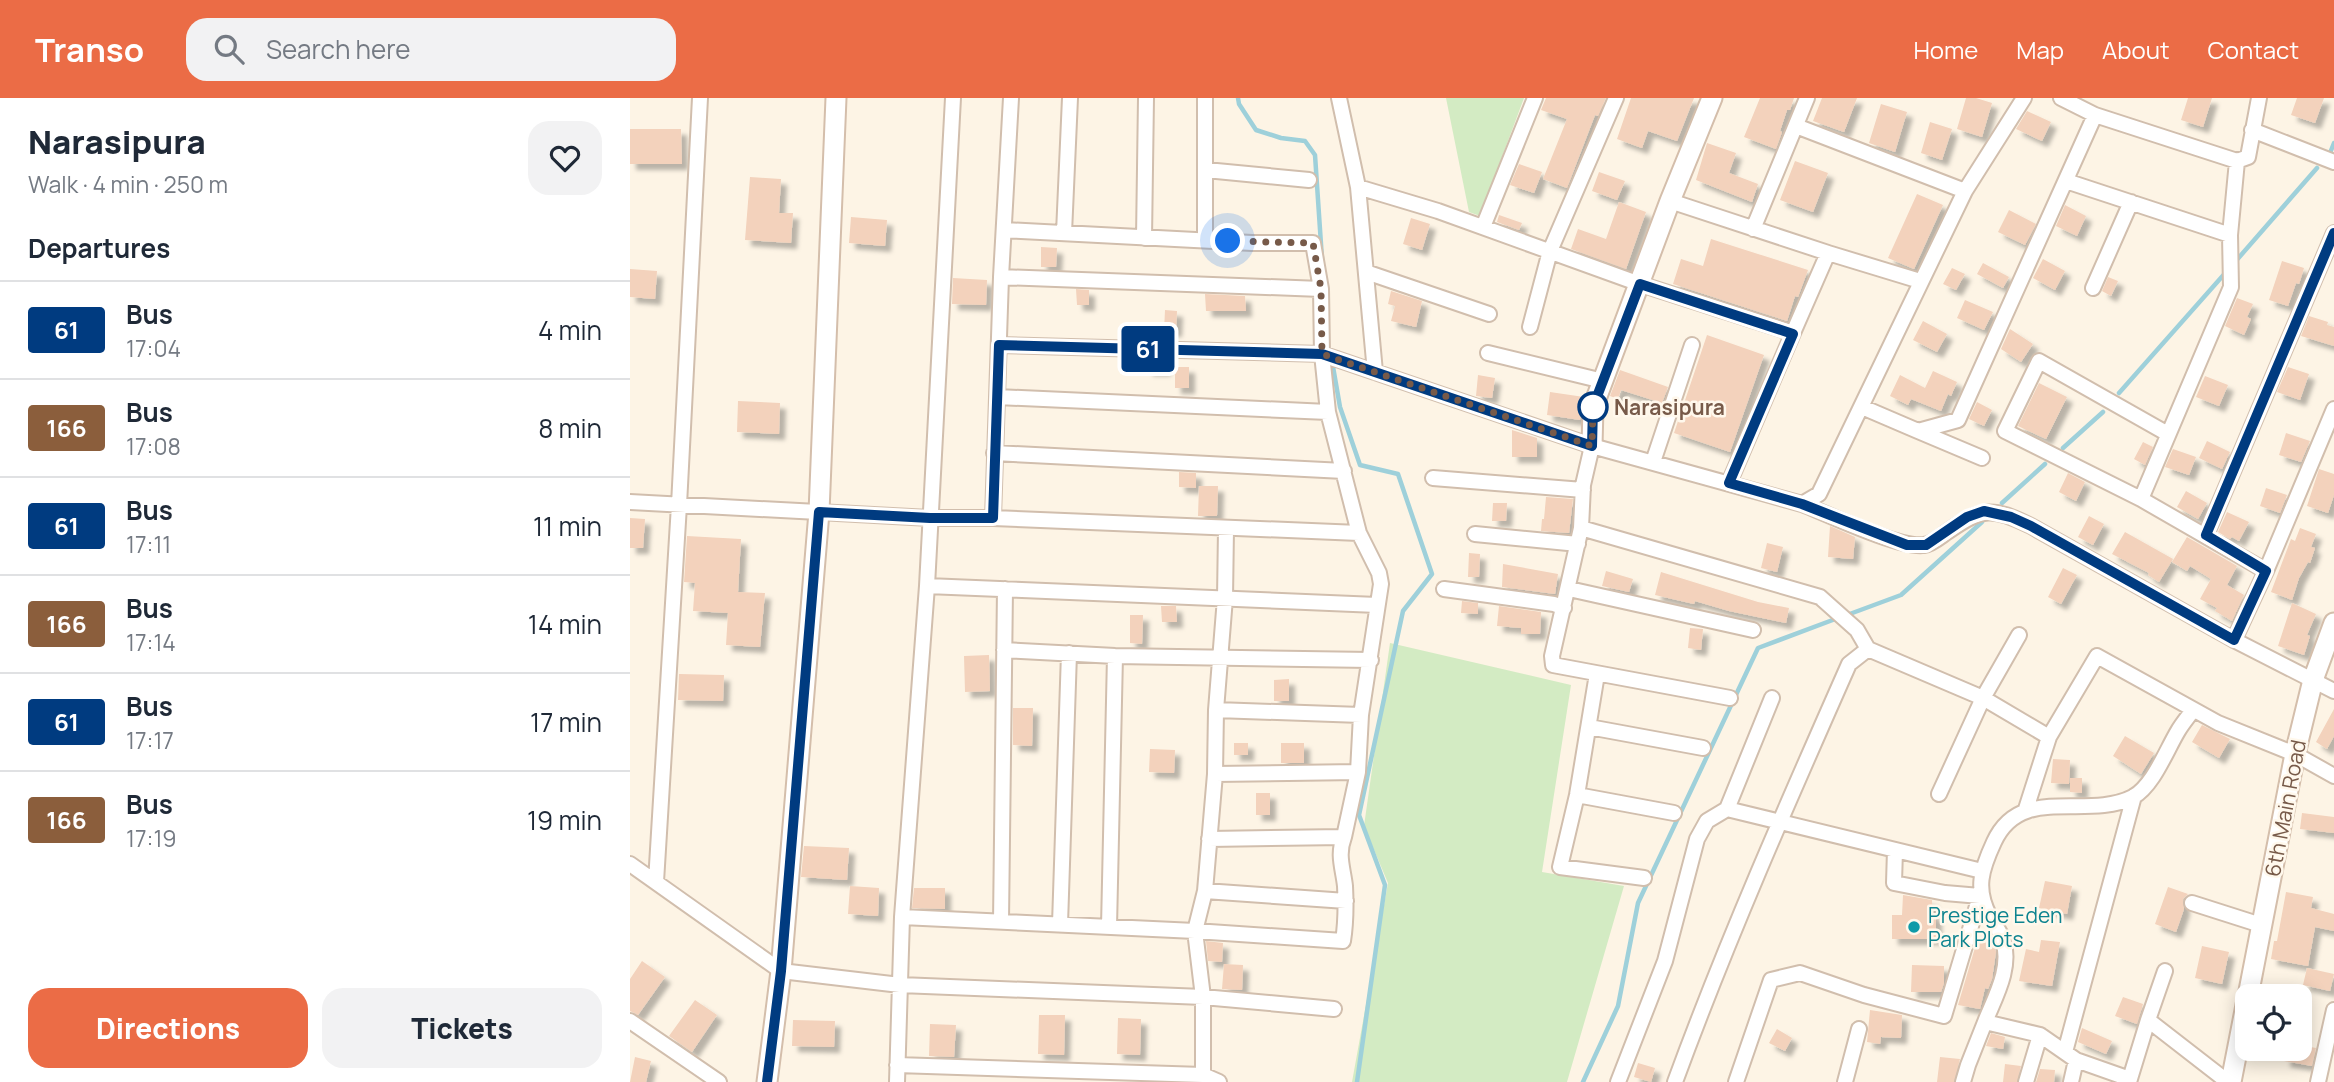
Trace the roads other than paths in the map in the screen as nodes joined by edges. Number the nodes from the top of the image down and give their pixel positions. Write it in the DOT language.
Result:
graph roads {
  1 [pos="700,98"];
  2 [pos="836,98"];
  3 [pos="953,98"];
  4 [pos="1011,98"];
  5 [pos="1070,98"];
  6 [pos="1146,98"];
  7 [pos="1205,98"];
  8 [pos="1339,98"];
  9 [pos="1535,98"];
  10 [pos="1616,98"];
  11 [pos="1712,98"];
  12 [pos="1807,98"];
  13 [pos="2024,98"];
  14 [pos="2061,98"];
  15 [pos="2259,98"];
  16 [pos="2095,115"];
  17 [pos="1796,126"];
  18 [pos="2252,130"];
  19 [pos="2237,161"];
  20 [pos="2334,162"];
  21 [pos="1206,170"];
  22 [pos="1309,180"];
  23 [pos="2066,181"];
  24 [pos="1358,187"];
  25 [pos="1965,191"];
  26 [pos="1670,201"];
  27 [pos="2131,202"];
  28 [pos="1483,227"];
  29 [pos="1753,229"];
  30 [pos="1004,230"];
  31 [pos="1065,233"];
  32 [pos="2334,233"];
  33 [pos="2230,234"];
  34 [pos="1143,238"];
  35 [pos="1205,240"];
  36 [pos="1550,251"];
  37 [pos="1828,253"];
  38 [pos="1366,272"];
  39 [pos="1001,277"];
  40 [pos="1920,281"];
  41 [pos="1640,284"];
  42 [pos="2093,288"];
  43 [pos="1321,289"];
  44 [pos="1489,314"];
  45 [pos="1530,327"];
  46 [pos="1793,334"];
  47 [pos="999,345"];
  48 [pos="1692,345"];
  49 [pos="1488,353"];
  50 [pos="1323,355"];
  51 [pos="1372,371"];
  52 [pos="1602,381"];
  53 [pos="997,397"];
  54 [pos="1862,407"];
  55 [pos="2334,409"];
  56 [pos="1328,412"];
  57 [pos="1918,431"];
  58 [pos="2168,434"];
  59 [pos="1592,446"];
  60 [pos="994,453"];
  61 [pos="1982,458"];
  62 [pos="1653,462"];
  63 [pos="1344,471"];
  64 [pos="1433,478"];
  65 [pos="1729,483"];
  66 [pos="1583,490"];
  67 [pos="2141,499"];
  68 [pos="630,502"];
  69 [pos="1802,504"];
  70 [pos="679,505"];
  71 [pos="819,512"];
  72 [pos="930,518"];
  73 [pos="993,518"];
  74 [pos="1581,528"];
  75 [pos="1226,529"];
  76 [pos="1359,533"];
  77 [pos="1475,534"];
  78 [pos="2206,535"];
  79 [pos="1578,544"];
  80 [pos="2266,571"];
  81 [pos="927,586"];
  82 [pos="1005,589"];
  83 [pos="1444,589"];
  84 [pos="1569,589"];
  85 [pos="1225,598"];
  86 [pos="1377,605"];
  87 [pos="1564,608"];
  88 [pos="2334,623"];
  89 [pos="1753,630"];
  90 [pos="2019,635"];
  91 [pos="2234,640"];
  92 [pos="1868,649"];
  93 [pos="1004,650"];
  94 [pos="1069,653"];
  95 [pos="1115,656"];
  96 [pos="1220,658"];
  97 [pos="1371,660"];
  98 [pos="1597,674"];
  99 [pos="2312,680"];
  100 [pos="2334,691"];
  101 [pos="1730,698"];
  102 [pos="1772,698"];
  103 [pos="1983,698"];
  104 [pos="1216,710"];
  105 [pos="2193,710"];
  106 [pos="1362,715"];
  107 [pos="1589,727"];
  108 [pos="2049,737"];
  109 [pos="1703,748"];
  110 [pos="2295,754"];
  111 [pos="1358,772"];
  112 [pos="1216,774"];
  113 [pos="2334,776"];
  114 [pos="1939,794"];
  115 [pos="1577,795"];
  116 [pos="2134,796"];
  117 [pos="2026,809"];
  118 [pos="1727,810"];
  119 [pos="1674,813"];
  120 [pos="1780,821"];
  121 [pos="1344,837"];
  122 [pos="1209,839"];
  123 [pos="1895,850"];
  124 [pos="630,864"];
  125 [pos="1982,871"];
  126 [pos="1644,878"];
  127 [pos="656,882"];
  128 [pos="1205,891"];
  129 [pos="1980,896"];
  130 [pos="1346,901"];
  131 [pos="2192,903"];
  132 [pos="902,917"];
  133 [pos="1001,922"];
  134 [pos="1060,924"];
  135 [pos="2262,925"];
  136 [pos="1109,927"];
  137 [pos="1195,931"];
  138 [pos="781,971"];
  139 [pos="2165,971"];
  140 [pos="2250,984"];
  141 [pos="900,985"];
  142 [pos="1203,997"];
  143 [pos="1334,1009"];
  144 [pos="2334,1010"];
  145 [pos="2148,1020"];
  146 [pos="630,1021"];
  147 [pos="1984,1022"];
  148 [pos="1858,1029"];
  149 [pos="2040,1035"];
  150 [pos="2070,1056"];
  151 [pos="2235,1057"];
  152 [pos="897,1065"];
  153 [pos="1203,1076"];
  154 [pos="2129,1081"];
  155 [pos="719,1082"];
  156 [pos="767,1082"];
  157 [pos="897,1082"];
  158 [pos="1219,1082"];
  159 [pos="1618,1082"];
  160 [pos="1675,1082"];
  161 [pos="1736,1082"];
  162 [pos="1845,1082"];
  163 [pos="1963,1082"];
  164 [pos="2026,1082"];
  165 [pos="2071,1082"];
  166 [pos="2230,1082"];
  167 [pos="2318,1082"];
  1 -- 70 [label="street"];
  2 -- 71 [label="street"];
  3 -- 72 [label="street"];
  4 -- 30 [label="street"];
  5 -- 31 [label="street"];
  6 -- 34 [label="street"];
  7 -- 21 [label="street"];
  8 -- 24 [label="street"];
  9 -- 28 [label="street"];
  10 -- 36 [label="street"];
  11 -- 26 [label="street"];
  12 -- 17 [label="street"];
  13 -- 25 [label="street"];
  14 -- 16 [label="street"];
  15 -- 18 [label="street"];
  16 -- 19 [label="street"];
  16 -- 23 [label="street"];
  17 -- 25 [label="street"];
  17 -- 29 [label="street"];
  18 -- 19 [label="street"];
  18 -- 20 [label="street"];
  19 -- 33 [label="street"];
  21 -- 22 [label="street"];
  21 -- 35 [label="street"];
  23 -- 27 [label="street"];
  23 -- 57 [label="street"];
  24 -- 28 [label="street"];
  24 -- 38 [label="street"];
  25 -- 40 [label="street"];
  26 -- 29 [label="street"];
  26 -- 41 [label="street"];
  27 -- 33 [label="street"];
  27 -- 42 [label="street"];
  28 -- 36 [label="street"];
  29 -- 37 [label="street"];
  30 -- 31 [label="street"];
  30 -- 39 [label="street"];
  31 -- 34 [label="street"];
  32 -- 78 [label="street"];
  33 -- 58 [label="street"];
  34 -- 35 [label="street"];
  35 -- 43 [label="street"];
  36 -- 41 [label="street"];
  36 -- 45 [label="street"];
  37 -- 40 [label="street"];
  37 -- 46 [label="street"];
  38 -- 44 [label="street"];
  38 -- 51 [label="street"];
  39 -- 43 [label="street"];
  39 -- 47 [label="street"];
  40 -- 54 [label="street"];
  41 -- 46 [label="street"];
  41 -- 52 [label="street"];
  43 -- 50 [label="street"];
  46 -- 65 [label="street"];
  47 -- 50 [label="street"];
  47 -- 53 [label="street"];
  48 -- 62 [label="street"];
  49 -- 52 [label="street"];
  50 -- 51 [label="street"];
  50 -- 56 [label="street"];
  51 -- 59 [label="street"];
  52 -- 59 [label="street"];
  53 -- 56 [label="street"];
  53 -- 60 [label="street"];
  54 -- 57 [label="street"];
  54 -- 69 [label="street"];
  55 -- 80 [label="street"];
  56 -- 63 [label="street"];
  57 -- 61 [label="street"];
  58 -- 67 [label="street"];
  58 -- 67 [label="street"];
  59 -- 62 [label="street"];
  59 -- 66 [label="street"];
  60 -- 63 [label="street"];
  60 -- 73 [label="street"];
  62 -- 65 [label="street"];
  63 -- 76 [label="street"];
  64 -- 66 [label="street"];
  65 -- 69 [label="street"];
  66 -- 74 [label="street"];
  67 -- 78 [label="street"];
  68 -- 70 [label="street"];
  69 -- 91 [label="street"];
  70 -- 71 [label="street"];
  70 -- 127 [label="street"];
  71 -- 72 [label="street"];
  71 -- 138 [label="street"];
  72 -- 73 [label="street"];
  72 -- 81 [label="street"];
  73 -- 75 [label="street"];
  74 -- 79 [label="street"];
  74 -- 92 [label="street"];
  75 -- 76 [label="street"];
  75 -- 85 [label="street"];
  76 -- 86 [label="street"];
  77 -- 79 [label="street"];
  78 -- 80 [label="street"];
  79 -- 84 [label="street"];
  80 -- 91 [label="street"];
  81 -- 82 [label="street"];
  81 -- 132 [label="street"];
  82 -- 85 [label="street"];
  82 -- 93 [label="street"];
  83 -- 87 [label="street"];
  84 -- 87 [label="street"];
  84 -- 89 [label="street"];
  85 -- 86 [label="street"];
  85 -- 96 [label="street"];
  86 -- 97 [label="street"];
  87 -- 98 [label="street"];
  88 -- 99 [label="street, 6th Main Road"];
  90 -- 103 [label="street"];
  91 -- 99 [label="street"];
  92 -- 103 [label="street"];
  92 -- 120 [label="street"];
  93 -- 94 [label="street"];
  93 -- 133 [label="street"];
  94 -- 95 [label="street"];
  94 -- 134 [label="street"];
  95 -- 96 [label="street"];
  95 -- 136 [label="street"];
  96 -- 97 [label="street"];
  96 -- 104 [label="street"];
  97 -- 106 [label="street"];
  98 -- 101 [label="street"];
  98 -- 107 [label="street"];
  99 -- 100 [label="street"];
  99 -- 110 [label="street, 6th Main Road"];
  102 -- 118 [label="street"];
  103 -- 108 [label="street"];
  103 -- 114 [label="street"];
  104 -- 106 [label="street"];
  104 -- 112 [label="street"];
  105 -- 108 [label="street"];
  105 -- 110 [label="street"];
  105 -- 116 [label="street"];
  106 -- 111 [label="street"];
  107 -- 109 [label="street"];
  107 -- 115 [label="street"];
  108 -- 117 [label="street"];
  110 -- 113 [label="street"];
  110 -- 135 [label="street, 6th Main Road"];
  111 -- 112 [label="street"];
  111 -- 121 [label="street"];
  112 -- 122 [label="street"];
  115 -- 119 [label="street"];
  115 -- 126 [label="street"];
  116 -- 117 [label="street"];
  116 -- 150 [label="street"];
  117 -- 125 [label="street"];
  118 -- 120 [label="street"];
  118 -- 159 [label="street"];
  120 -- 123 [label="street"];
  120 -- 160 [label="street"];
  121 -- 122 [label="street"];
  121 -- 130 [label="street"];
  122 -- 128 [label="street"];
  123 -- 125 [label="street"];
  123 -- 129 [label="street"];
  124 -- 127 [label="street"];
  125 -- 129 [label="street"];
  127 -- 138 [label="street"];
  128 -- 130 [label="street"];
  128 -- 137 [label="street"];
  129 -- 147 [label="street"];
  129 -- 161 [label="street"];
  130 -- 137 [label="street"];
  131 -- 135 [label="street"];
  132 -- 133 [label="street"];
  132 -- 141 [label="street"];
  133 -- 134 [label="street"];
  134 -- 136 [label="street"];
  135 -- 140 [label="street, 6th Main Road"];
  136 -- 137 [label="street"];
  137 -- 142 [label="street"];
  138 -- 141 [label="street"];
  138 -- 156 [label="street"];
  139 -- 145 [label="street"];
  141 -- 142 [label="street"];
  141 -- 152 [label="street"];
  142 -- 143 [label="street"];
  142 -- 153 [label="street"];
  144 -- 167 [label="street"];
  145 -- 154 [label="street"];
  145 -- 166 [label="street"];
  146 -- 155 [label="street"];
  147 -- 149 [label="street"];
  147 -- 163 [label="street"];
  148 -- 162 [label="street"];
  149 -- 150 [label="street"];
  149 -- 164 [label="street"];
  150 -- 154 [label="street"];
  150 -- 165 [label="street"];
  151 -- 166 [label="street, 6th Main Road"];
  152 -- 153 [label="street"];
  152 -- 157 [label="street"];
  153 -- 158 [label="street"];
}
